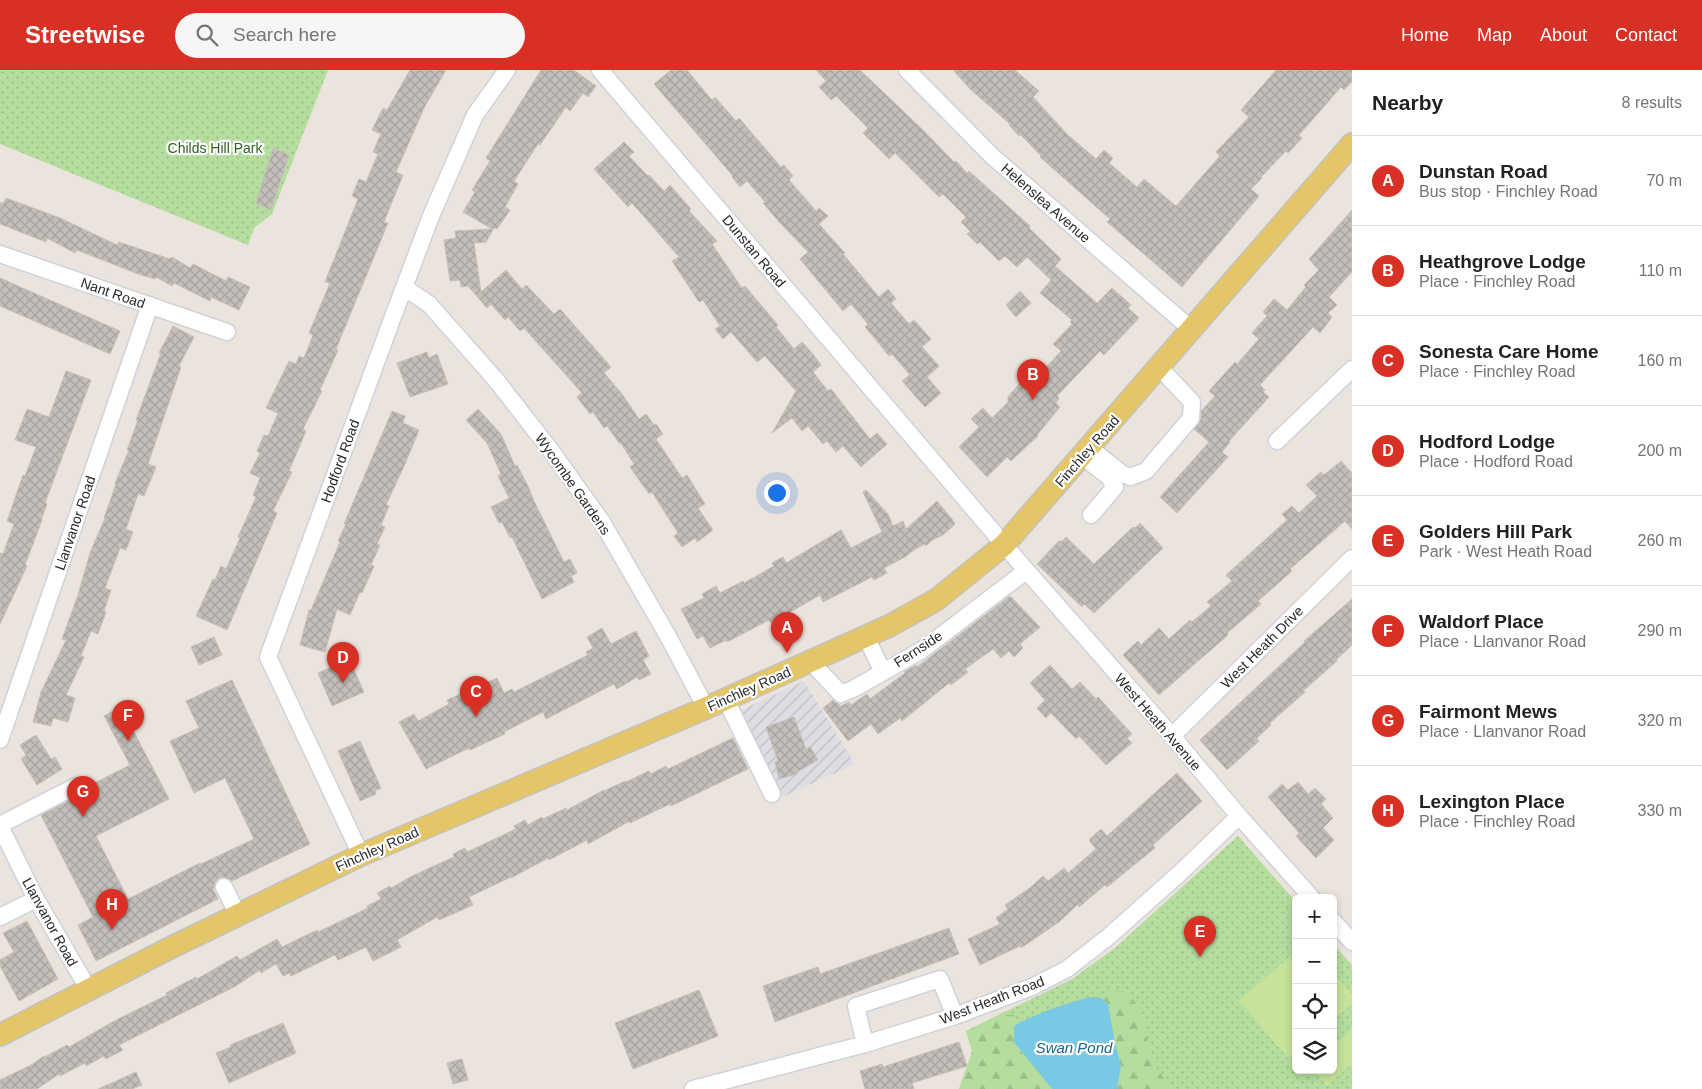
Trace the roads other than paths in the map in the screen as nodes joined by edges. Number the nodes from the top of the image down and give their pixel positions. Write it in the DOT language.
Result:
graph roads {
  1 [pos="507,70"];
  2 [pos="600,70"];
  3 [pos="906,70"];
  4 [pos="1352,144"];
  5 [pos="0,254"];
  6 [pos="404,288"];
  7 [pos="150,305"];
  8 [pos="1191,329"];
  9 [pos="227,332"];
  10 [pos="1159,367"];
  11 [pos="1352,369"];
  12 [pos="1277,442"];
  13 [pos="1087,452"];
  14 [pos="1091,515"];
  15 [pos="1004,545"];
  16 [pos="1352,558"];
  17 [pos="1026,571"];
  18 [pos="866,637"];
  19 [pos="811,662"];
  20 [pos="883,672"];
  21 [pos="726,700"];
  22 [pos="706,708"];
  23 [pos="1172,736"];
  24 [pos="0,740"];
  25 [pos="76,786"];
  26 [pos="772,794"];
  27 [pos="1239,816"];
  28 [pos="0,826"];
  29 [pos="361,855"];
  30 [pos="224,887"];
  31 [pos="1308,894"];
  32 [pos="36,899"];
  33 [pos="238,915"];
  34 [pos="0,917"];
  35 [pos="1337,925"];
  36 [pos="1352,942"];
  37 [pos="89,990"];
  38 [pos="955,1016"];
  39 [pos="0,1035"];
  40 [pos="864,1044"];
  41 [pos="693,1089"];
  1 -- 6 [label="street, Hodford Road"];
  2 -- 15 [label="street, Dunstan Road"];
  3 -- 8 [label="street, Helenslea Avenue"];
  4 -- 8 [label="main road, Finchley Road"];
  5 -- 7 [label="street, Nant Road"];
  6 -- 22 [label="street, Wycombe Gardens"];
  6 -- 29 [label="street, Hodford Road"];
  7 -- 9 [label="street, Nant Road"];
  7 -- 24 [label="street, Llanvanor Road"];
  8 -- 10 [label="main road, Finchley Road"];
  10 -- 13 [label="main road, Finchley Road"];
  10 -- 13 [label="street"];
  11 -- 12 [label="street"];
  13 -- 14 [label="street"];
  13 -- 15 [label="main road, Finchley Road"];
  15 -- 17 [label="street, West Heath Avenue"];
  15 -- 18 [label="main road, Finchley Road"];
  16 -- 23 [label="street, West Heath Drive"];
  17 -- 20 [label="street, Fernside"];
  17 -- 23 [label="street, West Heath Avenue"];
  18 -- 19 [label="main road, Finchley Road"];
  18 -- 20 [label="street"];
  19 -- 20 [label="street, Fernside"];
  19 -- 21 [label="main road, Finchley Road"];
  21 -- 22 [label="main road, Finchley Road"];
  21 -- 26 [label="street"];
  22 -- 29 [label="main road, Finchley Road"];
  23 -- 27 [label="street, West Heath Avenue"];
  25 -- 28 [label="street"];
  27 -- 31 [label="street, West Heath Avenue"];
  27 -- 38 [label="street, West Heath Road"];
  28 -- 32 [label="street, Llanvanor Road"];
  29 -- 33 [label="main road, Finchley Road"];
  30 -- 33 [label="street"];
  32 -- 34 [label="street"];
  32 -- 37 [label="street, Llanvanor Road"];
  33 -- 37 [label="main road, Finchley Road"];
  35 -- 36 [label="street"];
  37 -- 39 [label="main road, Finchley Road"];
  38 -- 40 [label="street, West Heath Road"];
  38 -- 40 [label="street"];
  40 -- 41 [label="street, West Heath Road"];
}
